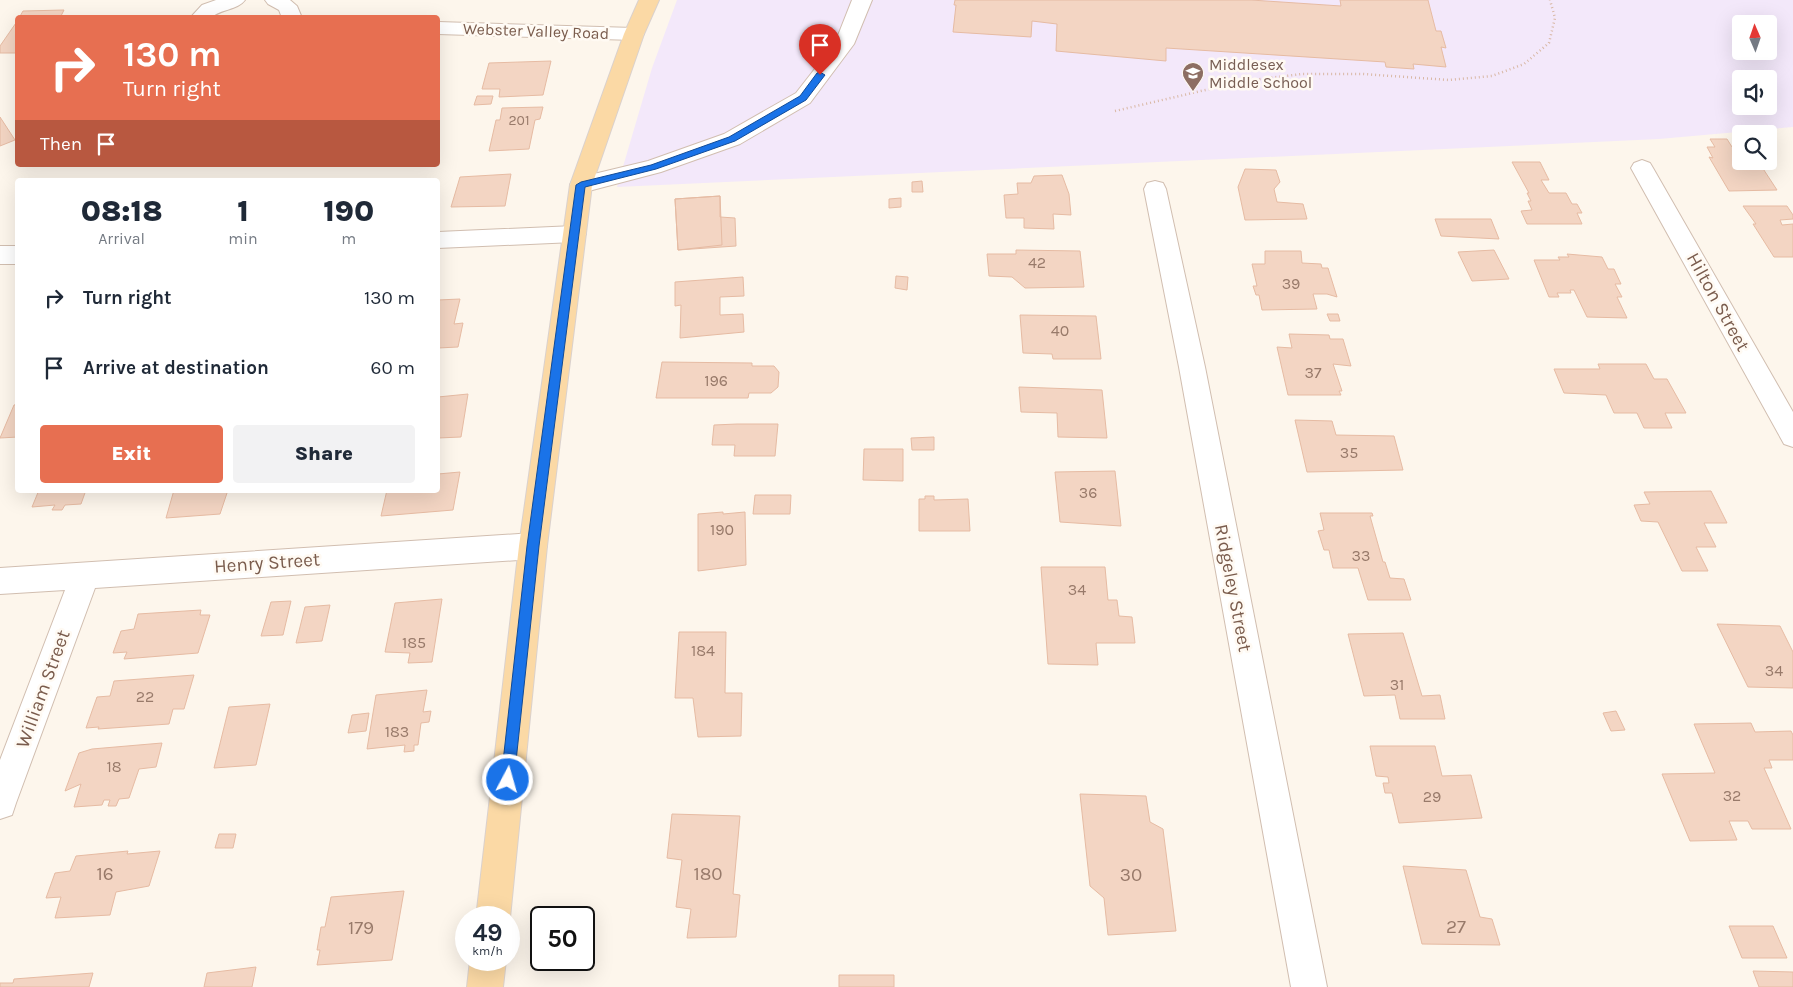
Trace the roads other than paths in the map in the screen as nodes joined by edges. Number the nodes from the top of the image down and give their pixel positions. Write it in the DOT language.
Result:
graph roads {
  1 [pos="235,0"];
  2 [pos="275,0"];
  3 [pos="649,0"];
  4 [pos="862,0"];
  5 [pos="202,15"];
  6 [pos="292,15"];
  7 [pos="440,28"];
  8 [pos="634,34"];
  9 [pos="1642,168"];
  10 [pos="581,185"];
  11 [pos="1155,190"];
  12 [pos="574,234"];
  13 [pos="440,240"];
  14 [pos="15,255"];
  15 [pos="0,256"];
  16 [pos="1793,436"];
  17 [pos="533,546"];
  18 [pos="85,576"];
  19 [pos="0,581"];
  20 [pos="0,803"];
  21 [pos="494,906"];
  22 [pos="487,971"];
  23 [pos="485,987"];
  24 [pos="1309,987"];
  1 -- 5 [label="street"];
  2 -- 6 [label="street"];
  3 -- 8 [label="main road"];
  4 -- 10 [label="street"];
  7 -- 8 [label="street, Webster Valley Road"];
  8 -- 10 [label="main road"];
  9 -- 16 [label="street, Hilton Street"];
  10 -- 12 [label="main road"];
  11 -- 24 [label="street, Ridgeley Street"];
  12 -- 13 [label="street"];
  12 -- 17 [label="main road"];
  14 -- 15 [label="street"];
  17 -- 18 [label="street, Henry Street"];
  17 -- 21 [label="main road"];
  18 -- 19 [label="street, Henry Street"];
  18 -- 20 [label="street, William Street"];
  22 -- 23 [label="main road"];
}
